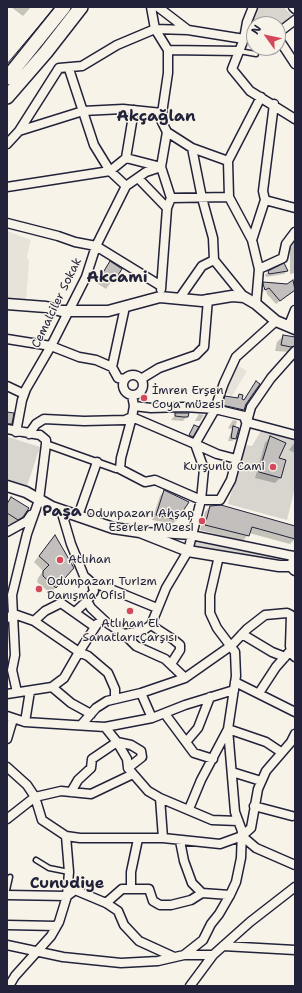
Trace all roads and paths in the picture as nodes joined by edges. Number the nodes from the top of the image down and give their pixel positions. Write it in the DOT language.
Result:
graph roads {
  1 [pos="64,7"];
  2 [pos="81,7"];
  3 [pos="151,7"];
  4 [pos="158,7"];
  5 [pos="253,7"];
  6 [pos="295,20"];
  7 [pos="286,27"];
  8 [pos="155,29"];
  9 [pos="188,30"];
  10 [pos="244,39"];
  11 [pos="168,50"];
  12 [pos="286,50"];
  13 [pos="239,51"];
  14 [pos="246,52"];
  15 [pos="295,64"];
  16 [pos="69,69"];
  17 [pos="7,78"];
  18 [pos="7,97"];
  19 [pos="261,97"];
  20 [pos="274,104"];
  21 [pos="134,110"];
  22 [pos="83,111"];
  23 [pos="162,114"];
  24 [pos="295,119"];
  25 [pos="19,131"];
  26 [pos="167,132"];
  27 [pos="7,144"];
  28 [pos="192,148"];
  29 [pos="126,158"];
  30 [pos="228,161"];
  31 [pos="161,167"];
  32 [pos="110,171"];
  33 [pos="138,178"];
  34 [pos="126,186"];
  35 [pos="7,187"];
  36 [pos="171,198"];
  37 [pos="202,198"];
  38 [pos="229,198"];
  39 [pos="265,200"];
  40 [pos="166,208"];
  41 [pos="295,208"];
  42 [pos="7,223"];
  43 [pos="295,232"];
  44 [pos="252,240"];
  45 [pos="96,246"];
  46 [pos="214,260"];
  47 [pos="259,269"];
  48 [pos="161,286"];
  49 [pos="160,297"];
  50 [pos="244,297"];
  51 [pos="179,299"];
  52 [pos="208,299"];
  53 [pos="7,304"];
  54 [pos="256,304"];
  55 [pos="125,307"];
  56 [pos="295,310"];
  57 [pos="68,311"];
  58 [pos="276,320"];
  59 [pos="292,327"];
  60 [pos="7,339"];
  61 [pos="51,346"];
  62 [pos="295,351"];
  63 [pos="112,367"];
  64 [pos="141,379"];
  65 [pos="124,380"];
  66 [pos="7,386"];
  67 [pos="24,394"];
  68 [pos="132,395"];
  69 [pos="134,406"];
  70 [pos="215,409"];
  71 [pos="132,417"];
  72 [pos="246,422"];
  73 [pos="7,429"];
  74 [pos="16,432"];
  75 [pos="29,434"];
  76 [pos="295,435"];
  77 [pos="46,442"];
  78 [pos="194,444"];
  79 [pos="236,459"];
  80 [pos="97,462"];
  81 [pos="120,469"];
  82 [pos="7,486"];
  83 [pos="39,500"];
  84 [pos="201,500"];
  85 [pos="61,510"];
  86 [pos="78,516"];
  87 [pos="7,532"];
  88 [pos="140,532"];
  89 [pos="191,535"];
  90 [pos="188,551"];
  91 [pos="219,556"];
  92 [pos="294,561"];
  93 [pos="92,583"];
  94 [pos="10,592"];
  95 [pos="87,601"];
  96 [pos="156,608"];
  97 [pos="291,611"];
  98 [pos="74,612"];
  99 [pos="10,616"];
  100 [pos="102,617"];
  101 [pos="34,620"];
  102 [pos="151,626"];
  103 [pos="95,627"];
  104 [pos="124,634"];
  105 [pos="242,634"];
  106 [pos="232,645"];
  107 [pos="79,652"];
  108 [pos="293,653"];
  109 [pos="285,657"];
  110 [pos="171,664"];
  111 [pos="185,678"];
  112 [pos="234,686"];
  113 [pos="52,687"];
  114 [pos="30,691"];
  115 [pos="17,692"];
  116 [pos="141,693"];
  117 [pos="259,693"];
  118 [pos="7,694"];
  119 [pos="210,697"];
  120 [pos="115,699"];
  121 [pos="295,712"];
  122 [pos="90,714"];
  123 [pos="165,714"];
  124 [pos="10,717"];
  125 [pos="152,718"];
  126 [pos="25,722"];
  127 [pos="82,724"];
  128 [pos="105,727"];
  129 [pos="228,729"];
  130 [pos="295,734"];
  131 [pos="7,739"];
  132 [pos="117,742"];
  133 [pos="186,742"];
  134 [pos="281,752"];
  135 [pos="213,759"];
  136 [pos="7,767"];
  137 [pos="130,771"];
  138 [pos="232,772"];
  139 [pos="261,781"];
  140 [pos="71,792"];
  141 [pos="35,797"];
  142 [pos="160,798"];
  143 [pos="254,806"];
  144 [pos="189,809"];
  145 [pos="292,816"];
  146 [pos="7,819"];
  147 [pos="238,821"];
  148 [pos="66,836"];
  149 [pos="242,836"];
  150 [pos="163,838"];
  151 [pos="138,839"];
  152 [pos="180,841"];
  153 [pos="36,860"];
  154 [pos="295,865"];
  155 [pos="69,872"];
  156 [pos="10,878"];
  157 [pos="295,887"];
  158 [pos="131,888"];
  159 [pos="7,890"];
  160 [pos="202,893"];
  161 [pos="7,895"];
  162 [pos="230,895"];
  163 [pos="67,896"];
  164 [pos="106,903"];
  165 [pos="7,925"];
  166 [pos="56,926"];
  167 [pos="7,945"];
  168 [pos="223,946"];
  169 [pos="295,950"];
  170 [pos="36,951"];
  171 [pos="213,954"];
  172 [pos="184,955"];
  173 [pos="174,957"];
  174 [pos="9,986"];
  175 [pos="190,986"];
  1 -- 17 [label="main road"];
  2 -- 18 [label="main road"];
  3 -- 8 [label="street"];
  4 -- 9 [label="street"];
  5 -- 10 [label="street"];
  6 -- 7 [label="street"];
  8 -- 9 [label="street"];
  8 -- 11 [label="street"];
  8 -- 16 [label="street"];
  9 -- 10 [label="street"];
  10 -- 13 [label="street"];
  11 -- 13 [label="street"];
  11 -- 23 [label="street"];
  12 -- 15 [label="street"];
  13 -- 14 [label="lane"];
  13 -- 19 [label="street"];
  16 -- 22 [label="street"];
  16 -- 25 [label="street"];
  19 -- 20 [label="street"];
  19 -- 30 [label="street"];
  20 -- 24 [label="street"];
  20 -- 39 [label="street"];
  21 -- 22 [label="street"];
  21 -- 23 [label="street"];
  21 -- 29 [label="street"];
  22 -- 25 [label="street"];
  22 -- 32 [label="street"];
  23 -- 26 [label="street"];
  25 -- 27 [label="street"];
  26 -- 28 [label="street"];
  26 -- 31 [label="street"];
  28 -- 30 [label="street"];
  28 -- 37 [label="street"];
  29 -- 31 [label="street"];
  29 -- 32 [label="street"];
  30 -- 38 [label="street"];
  31 -- 33 [label="street"];
  31 -- 36 [label="street"];
  32 -- 34 [label="street"];
  32 -- 35 [label="street"];
  33 -- 34 [label="street"];
  33 -- 40 [label="street"];
  34 -- 45 [label="street, Cemalciler Sokak"];
  36 -- 37 [label="street"];
  36 -- 40 [label="street"];
  37 -- 38 [label="street"];
  37 -- 46 [label="street"];
  38 -- 44 [label="street"];
  39 -- 41 [label="street"];
  39 -- 44 [label="street"];
  40 -- 48 [label="street"];
  42 -- 45 [label="street"];
  43 -- 47 [label="street"];
  44 -- 47 [label="street"];
  45 -- 48 [label="street"];
  45 -- 57 [label="street, Cemalciler Sokak"];
  46 -- 50 [label="street"];
  46 -- 51 [label="street"];
  47 -- 54 [label="street"];
  48 -- 49 [label="street"];
  49 -- 51 [label="street"];
  49 -- 55 [label="street"];
  50 -- 52 [label="street"];
  50 -- 54 [label="street"];
  51 -- 52 [label="street"];
  52 -- 64 [label="street"];
  53 -- 57 [label="street"];
  54 -- 58 [label="street"];
  55 -- 57 [label="street"];
  55 -- 63 [label="street"];
  56 -- 59 [label="street"];
  57 -- 61 [label="street, Cemalciler Sokak"];
  58 -- 59 [label="street"];
  58 -- 70 [label="street"];
  60 -- 61 [label="street"];
  61 -- 63 [label="street"];
  61 -- 67 [label="street, Cemalciler Sokak"];
  62 -- 72 [label="street"];
  63 -- 65 [label="street"];
  64 -- 65 [label="street"];
  64 -- 68 [label="street"];
  65 -- 68 [label="street"];
  66 -- 67 [label="street"];
  67 -- 74 [label="street, Cemalciler Sokak"];
  68 -- 69 [label="street"];
  69 -- 70 [label="street"];
  69 -- 71 [label="street"];
  70 -- 72 [label="street"];
  70 -- 78 [label="street"];
  71 -- 75 [label="street"];
  71 -- 78 [label="street"];
  71 -- 81 [label="street"];
  72 -- 76 [label="street"];
  72 -- 79 [label="street"];
  73 -- 74 [label="street"];
  74 -- 75 [label="street"];
  75 -- 77 [label="street"];
  77 -- 80 [label="street"];
  77 -- 83 [label="street"];
  78 -- 79 [label="street"];
  78 -- 84 [label="street"];
  79 -- 84 [label="street"];
  80 -- 81 [label="street"];
  80 -- 86 [label="street"];
  81 -- 84 [label="street"];
  82 -- 83 [label="street"];
  83 -- 85 [label="street"];
  83 -- 87 [label="street"];
  83 -- 94 [label="street"];
  84 -- 89 [label="street"];
  85 -- 86 [label="street"];
  85 -- 93 [label="street"];
  86 -- 88 [label="street"];
  88 -- 89 [label="street"];
  88 -- 90 [label="street"];
  89 -- 90 [label="street"];
  89 -- 92 [label="street"];
  90 -- 91 [label="street"];
  90 -- 96 [label="street"];
  91 -- 92 [label="street"];
  91 -- 106 [label="street"];
  93 -- 95 [label="street"];
  93 -- 96 [label="street"];
  94 -- 99 [label="street"];
  95 -- 98 [label="street"];
  95 -- 100 [label="street"];
  96 -- 102 [label="street"];
  97 -- 105 [label="street"];
  97 -- 108 [label="street"];
  98 -- 101 [label="street"];
  98 -- 103 [label="street"];
  99 -- 101 [label="street"];
  99 -- 115 [label="street"];
  100 -- 103 [label="street"];
  100 -- 104 [label="street"];
  101 -- 107 [label="street"];
  102 -- 104 [label="street"];
  102 -- 110 [label="street"];
  103 -- 107 [label="street"];
  104 -- 110 [label="street"];
  105 -- 106 [label="street"];
  105 -- 109 [label="street"];
  106 -- 111 [label="street"];
  106 -- 112 [label="street"];
  107 -- 113 [label="street"];
  107 -- 120 [label="street"];
  108 -- 109 [label="street"];
  109 -- 117 [label="street"];
  110 -- 111 [label="street"];
  111 -- 116 [label="street"];
  112 -- 117 [label="street"];
  112 -- 119 [label="street"];
  112 -- 129 [label="street"];
  113 -- 114 [label="street"];
  113 -- 122 [label="street"];
  114 -- 115 [label="street"];
  114 -- 126 [label="street"];
  115 -- 118 [label="street"];
  116 -- 120 [label="street"];
  116 -- 125 [label="street"];
  117 -- 121 [label="street"];
  119 -- 123 [label="street"];
  119 -- 133 [label="street"];
  120 -- 122 [label="street"];
  122 -- 127 [label="street"];
  123 -- 125 [label="street"];
  123 -- 133 [label="street"];
  124 -- 126 [label="street"];
  124 -- 131 [label="street"];
  125 -- 128 [label="street"];
  126 -- 127 [label="street"];
  127 -- 128 [label="street"];
  128 -- 132 [label="street"];
  129 -- 134 [label="street"];
  129 -- 135 [label="street"];
  129 -- 138 [label="street"];
  130 -- 134 [label="street"];
  132 -- 137 [label="street"];
  132 -- 137 [label="street"];
  132 -- 140 [label="street"];
  133 -- 135 [label="street"];
  134 -- 139 [label="street"];
  135 -- 144 [label="street"];
  136 -- 141 [label="street"];
  137 -- 140 [label="street"];
  137 -- 142 [label="street"];
  138 -- 139 [label="street"];
  138 -- 147 [label="street"];
  139 -- 143 [label="street"];
  140 -- 141 [label="street"];
  141 -- 146 [label="street"];
  141 -- 148 [label="street"];
  142 -- 144 [label="street"];
  142 -- 150 [label="street"];
  143 -- 145 [label="street"];
  143 -- 149 [label="street"];
  144 -- 147 [label="street"];
  147 -- 149 [label="street"];
  148 -- 151 [label="street"];
  148 -- 155 [label="street"];
  149 -- 152 [label="street"];
  149 -- 154 [label="street"];
  149 -- 162 [label="street"];
  150 -- 151 [label="street"];
  150 -- 152 [label="street"];
  151 -- 158 [label="street"];
  152 -- 160 [label="street"];
  153 -- 155 [label="lane"];
  155 -- 163 [label="street"];
  156 -- 159 [label="lane"];
  157 -- 168 [label="street"];
  158 -- 160 [label="street"];
  158 -- 164 [label="street"];
  160 -- 162 [label="street"];
  161 -- 163 [label="street"];
  162 -- 172 [label="street"];
  163 -- 164 [label="street"];
  163 -- 166 [label="street"];
  164 -- 173 [label="street"];
  165 -- 166 [label="street"];
  166 -- 170 [label="street"];
  167 -- 170 [label="street"];
  168 -- 169 [label="street"];
  168 -- 171 [label="street"];
  170 -- 173 [label="street"];
  170 -- 174 [label="street"];
  171 -- 172 [label="street"];
  171 -- 175 [label="street"];
  172 -- 173 [label="street"];
}
